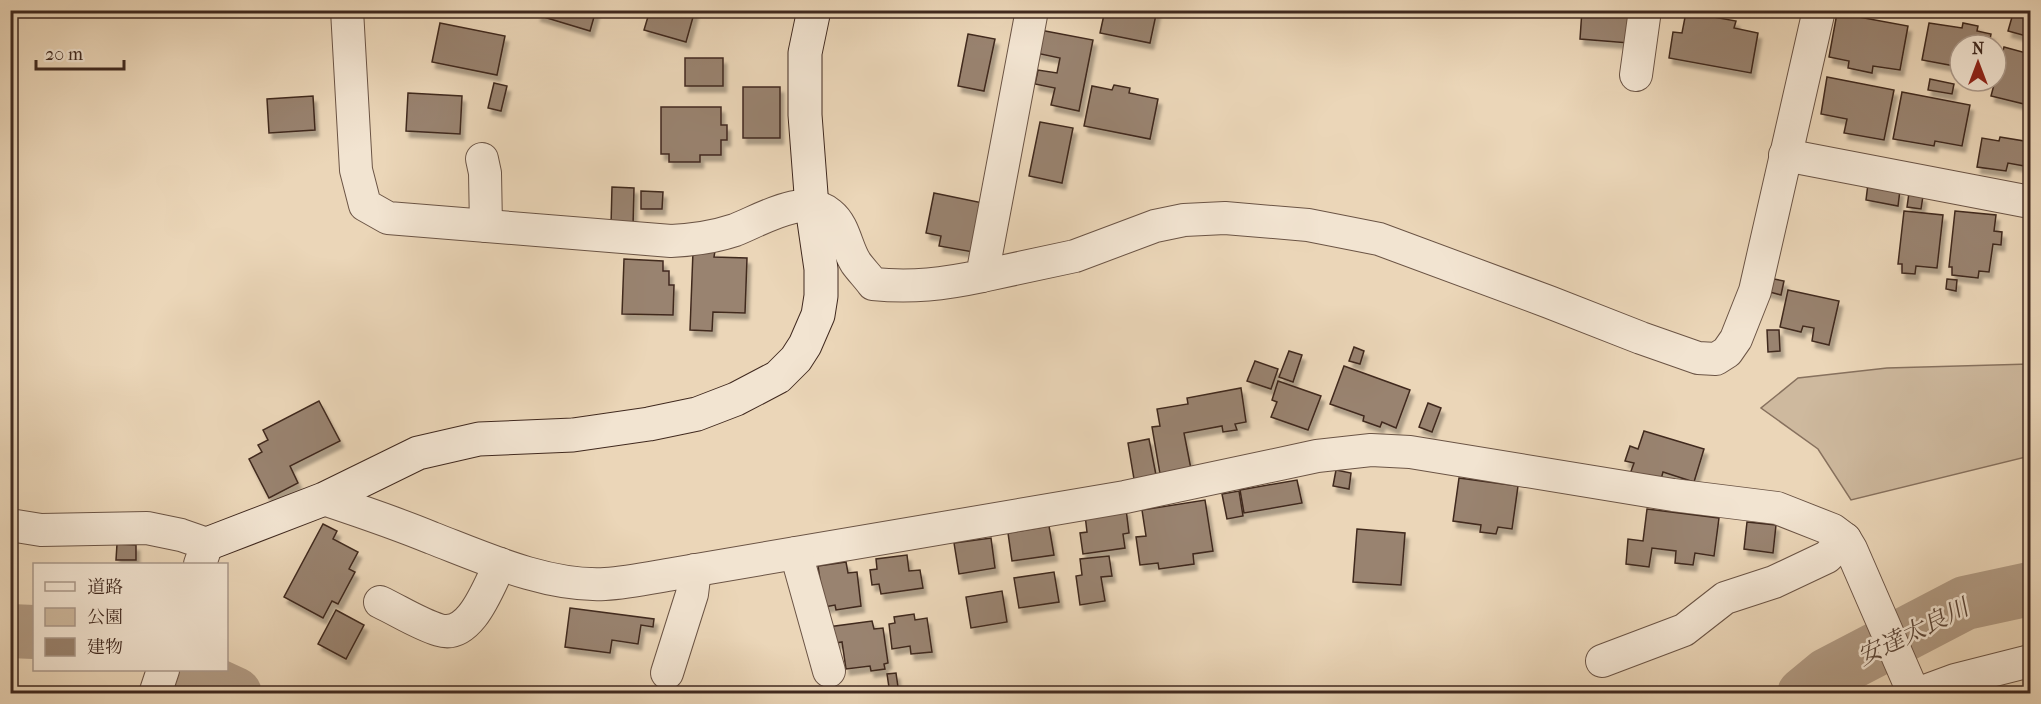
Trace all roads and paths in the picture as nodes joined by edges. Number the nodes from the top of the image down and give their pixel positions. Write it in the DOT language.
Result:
graph roads {
  1 [pos="814,10"];
  2 [pos="1032,10"];
  3 [pos="1645,10"];
  4 [pos="1819,10"];
  5 [pos="346,11"];
  6 [pos="1635,75"];
  7 [pos="1785,155"];
  8 [pos="482,159"];
  9 [pos="2031,202"];
  10 [pos="813,207"];
  11 [pos="486,226"];
  12 [pos="982,276"];
  13 [pos="324,499"];
  14 [pos="10,525"];
  15 [pos="1848,544"];
  16 [pos="796,553"];
  17 [pos="204,554"];
  18 [pos="500,564"];
  19 [pos="695,570"];
  20 [pos="380,602"];
  21 [pos="1602,661"];
  22 [pos="2031,661"];
  23 [pos="162,671"];
  24 [pos="829,671"];
  25 [pos="667,673"];
  26 [pos="1914,692"];
  27 [pos="155,693"];
  1 -- 10 [label="street"];
  2 -- 12 [label="street"];
  3 -- 6 [label="street"];
  4 -- 7 [label="street"];
  5 -- 11 [label="street"];
  7 -- 9 [label="street"];
  7 -- 12 [label="street"];
  8 -- 11 [label="street"];
  10 -- 11 [label="street"];
  10 -- 12 [label="street"];
  10 -- 13 [label="street"];
  13 -- 17 [label="street"];
  13 -- 18 [label="street"];
  14 -- 17 [label="street"];
  15 -- 16 [label="street"];
  15 -- 21 [label="street"];
  15 -- 26 [label="street"];
  16 -- 19 [label="street"];
  16 -- 24 [label="street"];
  18 -- 19 [label="street"];
  18 -- 20 [label="street"];
  19 -- 25 [label="street"];
  22 -- 26 [label="street"];
  23 -- 27 [label="street"];
}
